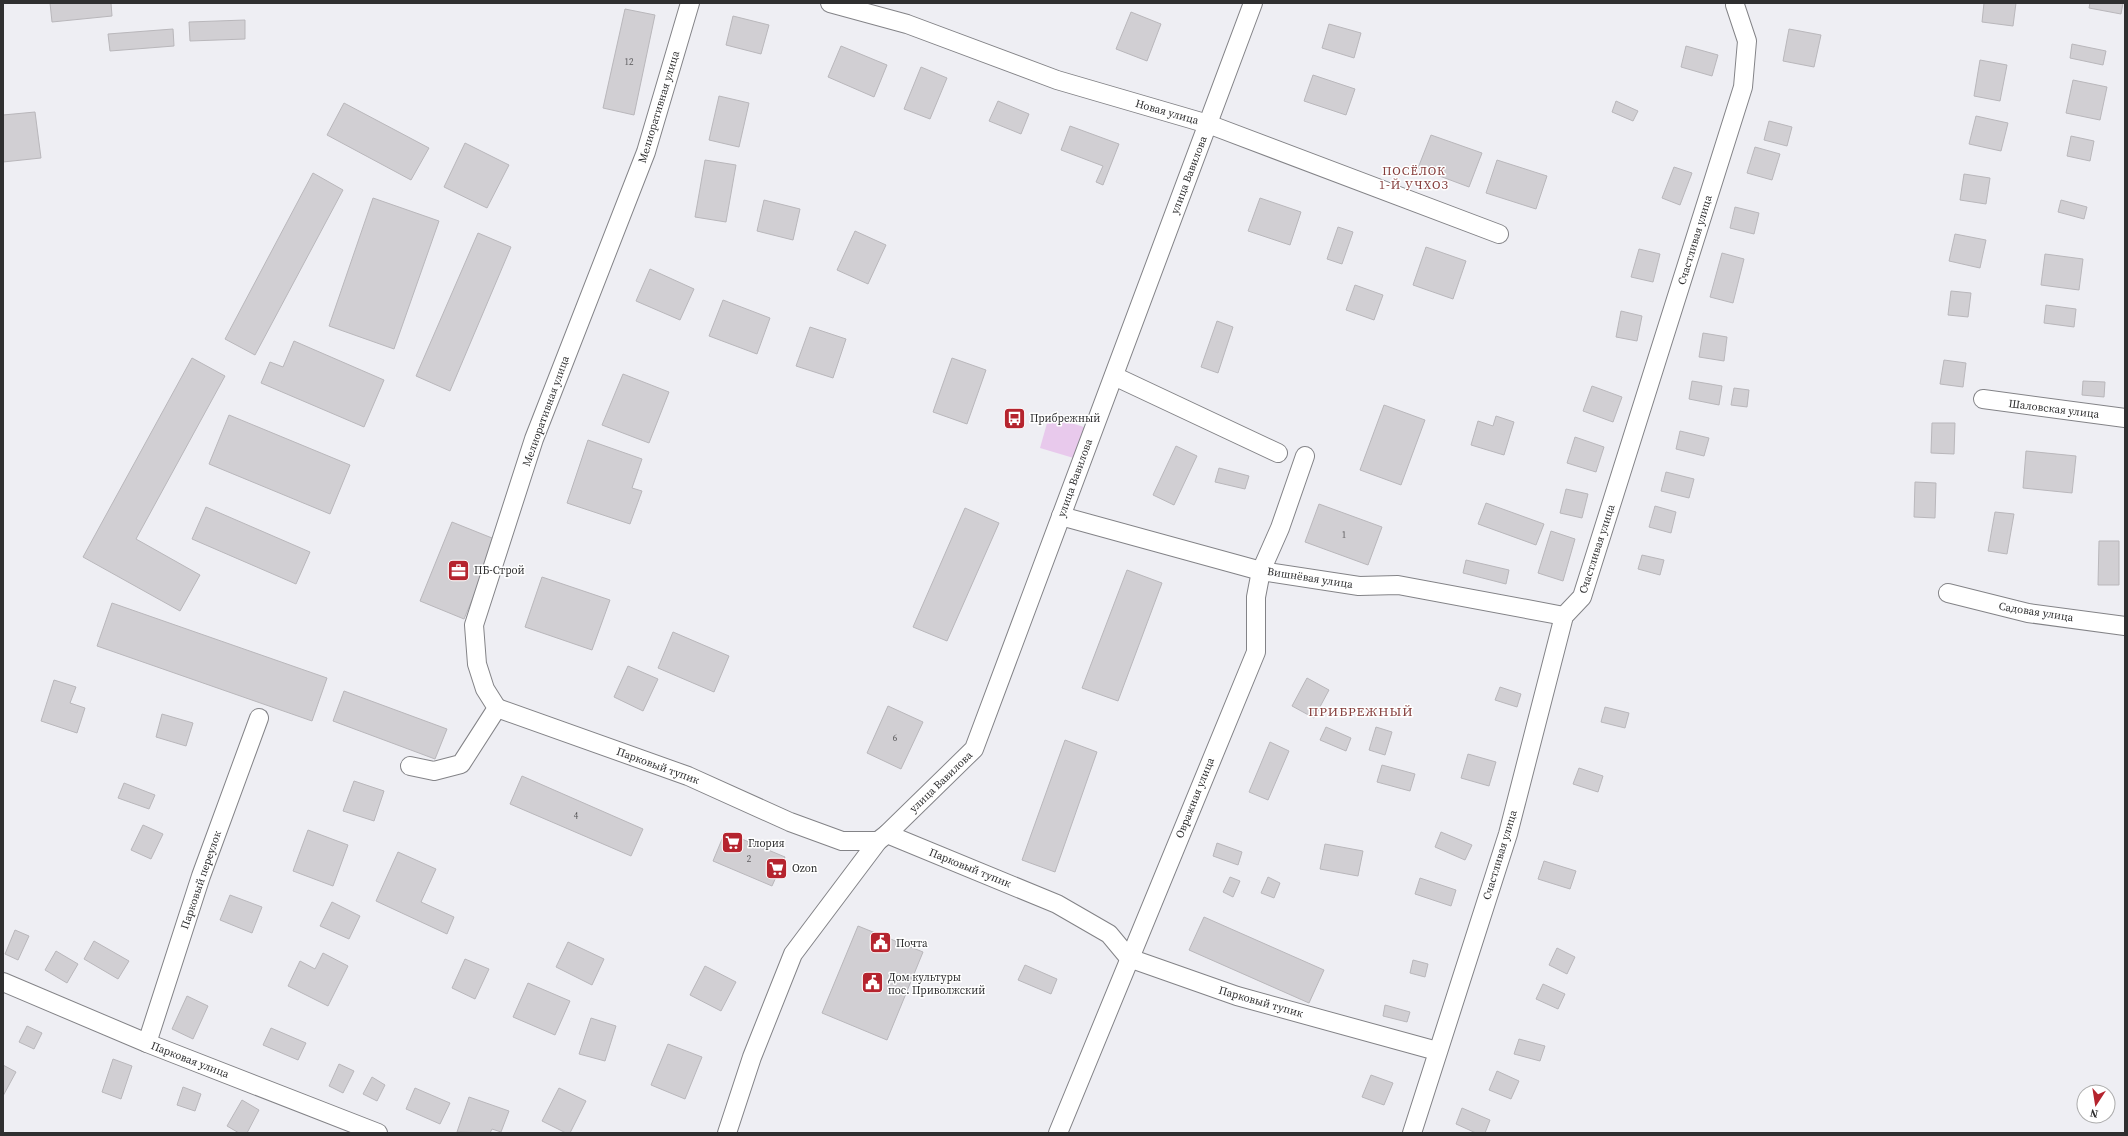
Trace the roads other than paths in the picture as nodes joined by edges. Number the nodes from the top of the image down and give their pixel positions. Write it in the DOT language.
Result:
graph roads {
  1 [pos="690,3"];
  2 [pos="830,3"];
  3 [pos="1253,3"];
  4 [pos="1735,5"];
  5 [pos="1208,124"];
  6 [pos="1499,234"];
  7 [pos="1114,376"];
  8 [pos="1983,399"];
  9 [pos="2125,418"];
  10 [pos="1278,453"];
  11 [pos="1305,456"];
  12 [pos="1061,516"];
  13 [pos="1262,571"];
  14 [pos="1948,593"];
  15 [pos="1564,616"];
  16 [pos="2125,626"];
  17 [pos="497,708"];
  18 [pos="258,718"];
  19 [pos="410,766"];
  20 [pos="882,838"];
  21 [pos="1130,958"];
  22 [pos="3,982"];
  23 [pos="147,1043"];
  24 [pos="1437,1051"];
  25 [pos="378,1133"];
  26 [pos="727,1133"];
  27 [pos="1058,1133"];
  28 [pos="1412,1133"];
  1 -- 17 [label="street, Мелиоративная улица"];
  2 -- 5 [label="street, Новая улица"];
  3 -- 5 [label="street, улица Вавилова"];
  4 -- 15 [label="street, Счастливая улица"];
  5 -- 6 [label="street, Новая улица"];
  5 -- 7 [label="street, улица Вавилова"];
  7 -- 10 [label="street"];
  7 -- 12 [label="street, улица Вавилова"];
  8 -- 9 [label="street, Шаловская улица"];
  11 -- 13 [label="street, Овражная улица"];
  12 -- 13 [label="street, Вишнёвая улица"];
  12 -- 20 [label="street, улица Вавилова"];
  13 -- 15 [label="street, Вишнёвая улица"];
  13 -- 21 [label="street, Овражная улица"];
  14 -- 16 [label="street, Садовая улица"];
  15 -- 24 [label="street, Счастливая улица"];
  17 -- 19 [label="street"];
  17 -- 20 [label="street, Парковый тупик"];
  18 -- 23 [label="street, Парковый переулок"];
  20 -- 21 [label="street, Парковый тупик"];
  20 -- 26 [label="street, улица Вавилова"];
  21 -- 24 [label="street, Парковый тупик"];
  21 -- 27 [label="street, Овражная улица"];
  22 -- 23 [label="street, Парковая улица"];
  23 -- 25 [label="street, Парковая улица"];
  24 -- 28 [label="street, Счастливая улица"];
}
